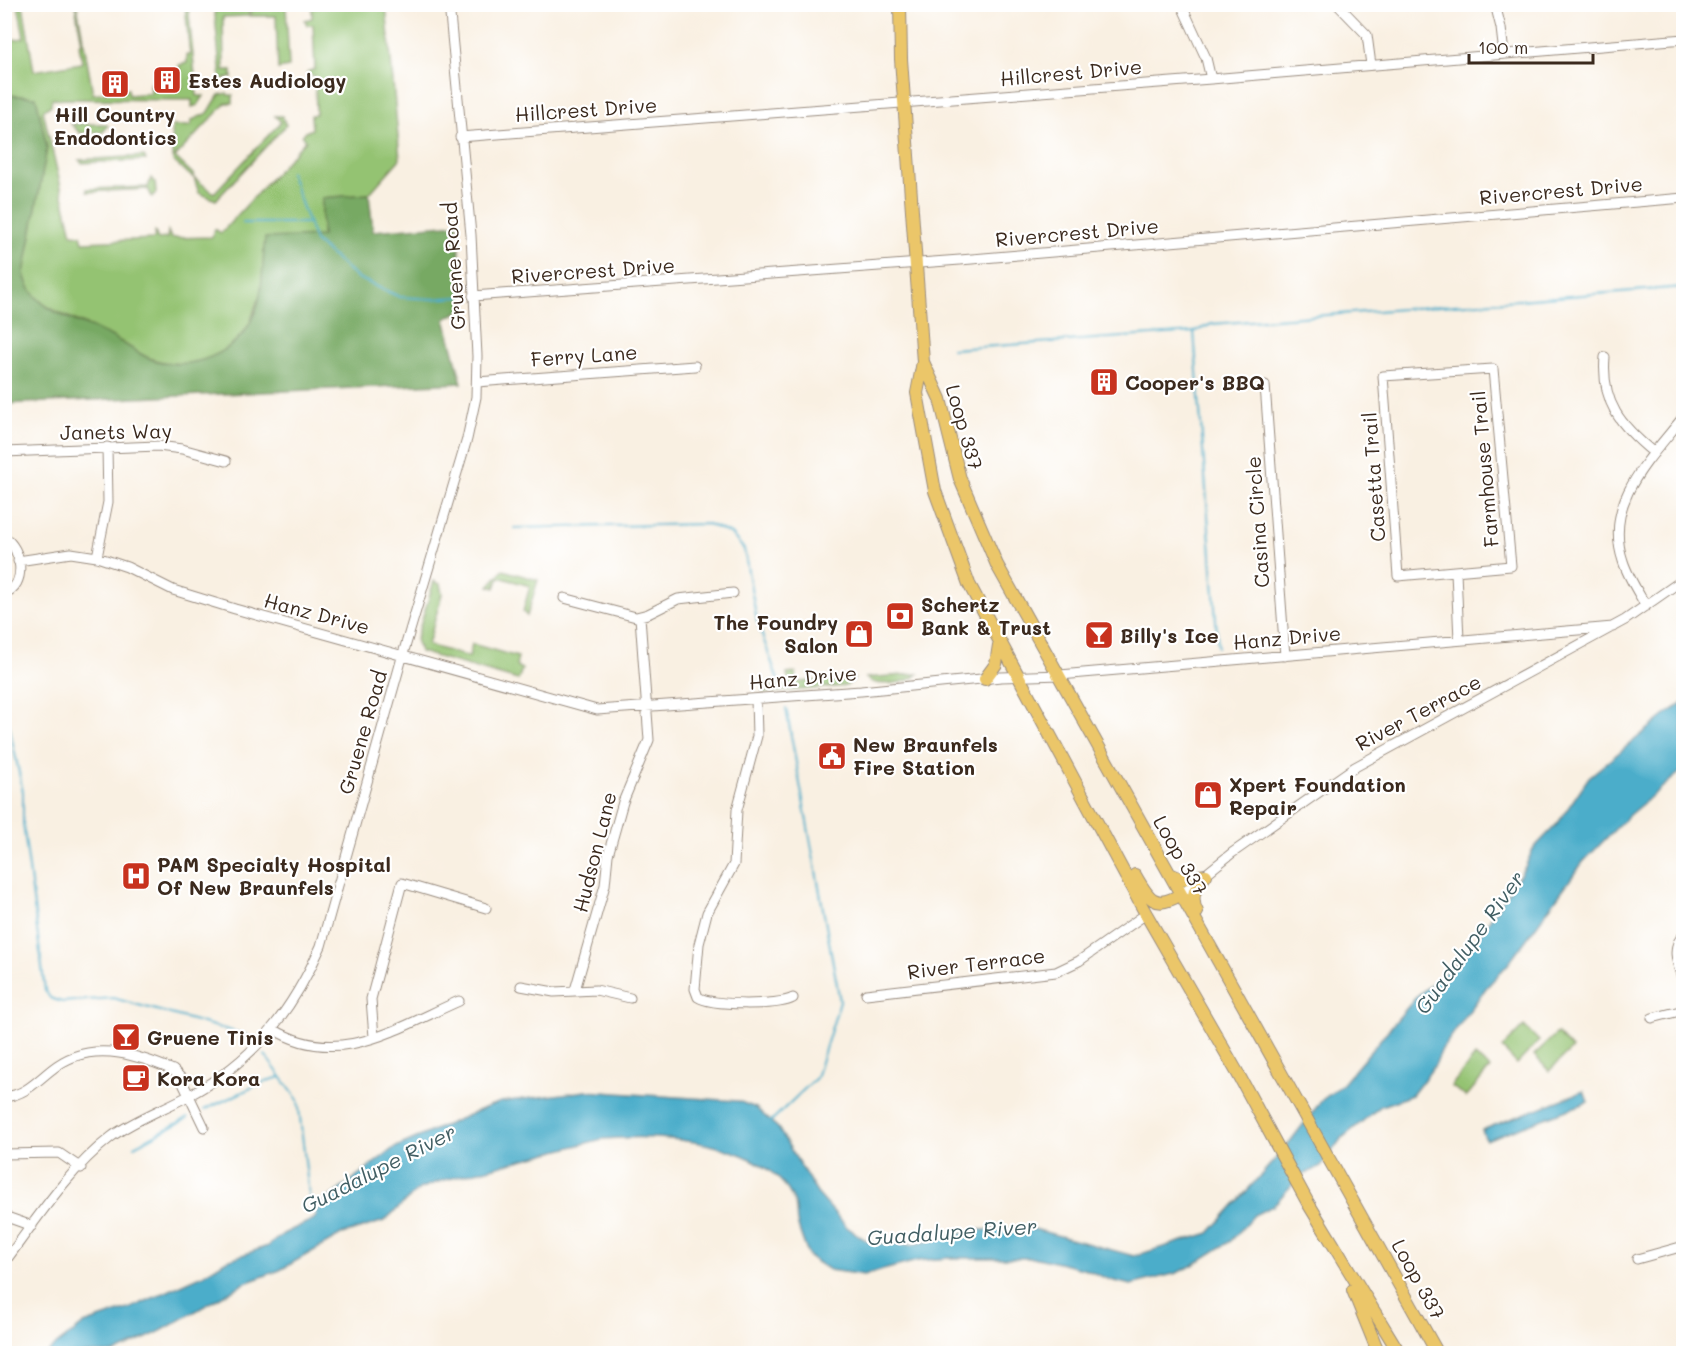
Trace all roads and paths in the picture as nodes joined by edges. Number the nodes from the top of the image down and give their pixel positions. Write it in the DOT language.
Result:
graph roads {
  1 [pos="449,4"];
  2 [pos="900,4"];
  3 [pos="1181,4"];
  4 [pos="1337,4"];
  5 [pos="1495,4"];
  6 [pos="1683,39"];
  7 [pos="1504,54"];
  8 [pos="1371,65"];
  9 [pos="1211,79"];
  10 [pos="905,103"];
  11 [pos="460,136"];
  12 [pos="1683,198"];
  13 [pos="915,263"];
  14 [pos="473,297"];
  15 [pos="1605,357"];
  16 [pos="923,363"];
  17 [pos="695,366"];
  18 [pos="1493,369"];
  19 [pos="477,382"];
  20 [pos="1265,385"];
  21 [pos="1683,416"];
  22 [pos="107,447"];
  23 [pos="4,452"];
  24 [pos="1654,453"];
  25 [pos="226,461"];
  26 [pos="4,537"];
  27 [pos="97,557"];
  28 [pos="18,561"];
  29 [pos="1456,572"];
  30 [pos="1683,579"];
  31 [pos="4,593"];
  32 [pos="733,593"];
  33 [pos="564,598"];
  34 [pos="1646,606"];
  35 [pos="640,617"];
  36 [pos="1613,627"];
  37 [pos="1459,640"];
  38 [pos="999,645"];
  39 [pos="403,654"];
  40 [pos="1285,656"];
  41 [pos="1060,675"];
  42 [pos="1017,676"];
  43 [pos="985,679"];
  44 [pos="756,699"];
  45 [pos="647,707"];
  46 [pos="1095,816"];
  47 [pos="1170,874"];
  48 [pos="1206,875"];
  49 [pos="1181,894"];
  50 [pos="486,908"];
  51 [pos="1146,914"];
  52 [pos="1683,935"];
  53 [pos="1229,982"];
  54 [pos="1683,984"];
  55 [pos="521,986"];
  56 [pos="575,990"];
  57 [pos="866,994"];
  58 [pos="630,998"];
  59 [pos="793,998"];
  60 [pos="459,1001"];
  61 [pos="1683,1010"];
  62 [pos="1652,1018"];
  63 [pos="273,1029"];
  64 [pos="374,1037"];
  65 [pos="190,1096"];
  66 [pos="4,1097"];
  67 [pos="204,1127"];
  68 [pos="4,1154"];
  69 [pos="81,1168"];
  70 [pos="4,1216"];
  71 [pos="32,1226"];
  72 [pos="1680,1247"];
  73 [pos="1637,1259"];
  74 [pos="1341,1261"];
  75 [pos="4,1263"];
  76 [pos="1379,1353"];
  77 [pos="1400,1353"];
  78 [pos="1438,1353"];
  1 -- 11 [label="street, Gruene Road"];
  2 -- 10 [label="main road, Loop 337"];
  3 -- 9 [label="street"];
  4 -- 8 [label="street"];
  5 -- 7 [label="street"];
  6 -- 7 [label="street, Hillcrest Drive"];
  7 -- 8 [label="street, Hillcrest Drive"];
  8 -- 9 [label="street, Hillcrest Drive"];
  9 -- 10 [label="street, Hillcrest Drive"];
  10 -- 11 [label="street, Hillcrest Drive"];
  10 -- 13 [label="main road, Loop 337"];
  11 -- 14 [label="street, Gruene Road"];
  12 -- 13 [label="street, Rivercrest Drive"];
  13 -- 14 [label="street, Rivercrest Drive"];
  13 -- 16 [label="main road, Loop 337"];
  14 -- 19 [label="street, Gruene Road"];
  15 -- 24 [label="street"];
  16 -- 38 [label="main road, Loop 337"];
  16 -- 41 [label="main road, Loop 337"];
  17 -- 19 [label="street, Ferry Lane"];
  18 -- 29 [label="street, Farmhouse Trail"];
  18 -- 29 [label="street, Casetta Trail"];
  19 -- 39 [label="street, Gruene Road"];
  20 -- 40 [label="street, Casina Circle"];
  21 -- 24 [label="street"];
  22 -- 23 [label="street, Janets Way"];
  22 -- 25 [label="street, Janets Way"];
  22 -- 27 [label="street"];
  24 -- 34 [label="street"];
  26 -- 28 [label="street"];
  27 -- 28 [label="street, Hanz Drive"];
  27 -- 39 [label="street, Hanz Drive"];
  28 -- 31 [label="street"];
  29 -- 37 [label="street"];
  30 -- 34 [label="street, River Terrace"];
  32 -- 35 [label="street"];
  33 -- 35 [label="street"];
  34 -- 36 [label="street, River Terrace"];
  35 -- 45 [label="street, Hudson Lane"];
  36 -- 37 [label="street, Hanz Drive"];
  36 -- 48 [label="street, River Terrace"];
  37 -- 40 [label="street, Hanz Drive"];
  38 -- 42 [label="main road, Loop 337"];
  38 -- 43 [label="main road"];
  39 -- 45 [label="street, Hanz Drive"];
  39 -- 63 [label="street, Gruene Road"];
  40 -- 41 [label="street, Hanz Drive"];
  41 -- 42 [label="street, Hanz Drive"];
  41 -- 47 [label="main road, Loop 337"];
  42 -- 43 [label="street, Hanz Drive"];
  42 -- 46 [label="main road, Loop 337"];
  43 -- 44 [label="street, Hanz Drive"];
  44 -- 45 [label="street, Hanz Drive"];
  44 -- 59 [label="street"];
  45 -- 56 [label="street, Hudson Lane"];
  46 -- 49 [label="main road"];
  46 -- 51 [label="main road, Loop 337"];
  47 -- 48 [label="main road"];
  47 -- 49 [label="main road, Loop 337"];
  48 -- 49 [label="street, River Terrace"];
  48 -- 53 [label="main road"];
  49 -- 53 [label="main road, Loop 337"];
  50 -- 64 [label="street"];
  51 -- 57 [label="street, River Terrace"];
  51 -- 74 [label="main road, Loop 337"];
  52 -- 54 [label="street"];
  53 -- 78 [label="main road, Loop 337"];
  55 -- 56 [label="street"];
  56 -- 58 [label="street"];
  60 -- 64 [label="street"];
  61 -- 62 [label="street"];
  63 -- 64 [label="street"];
  63 -- 65 [label="street, Gruene Road"];
  65 -- 66 [label="street"];
  65 -- 67 [label="street"];
  65 -- 69 [label="street, Gruene Road"];
  68 -- 69 [label="street"];
  69 -- 71 [label="street, Gruene Road"];
  70 -- 71 [label="street"];
  71 -- 75 [label="street, Gruene Road"];
  72 -- 73 [label="street"];
  74 -- 76 [label="main road"];
  74 -- 77 [label="main road, Loop 337"];
}
